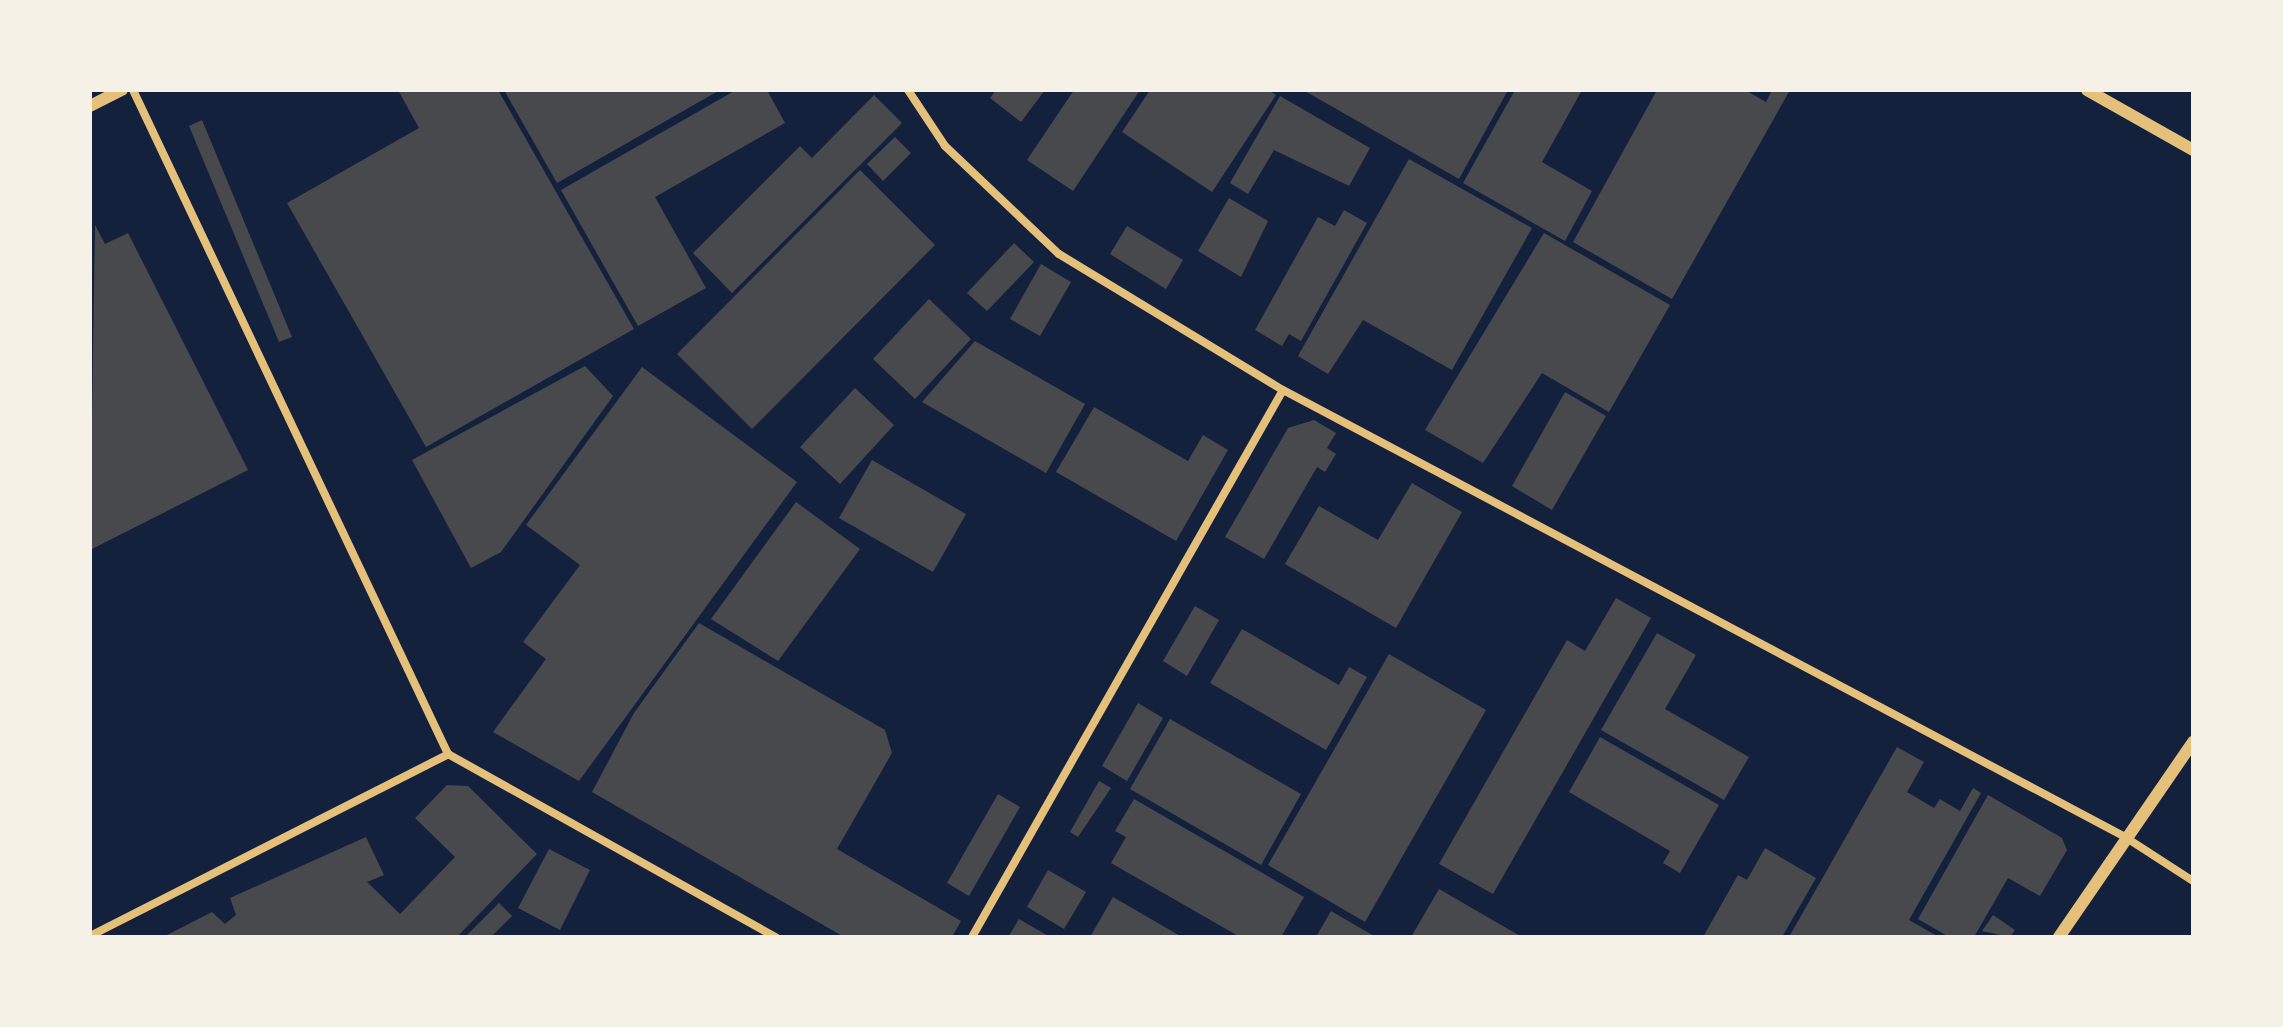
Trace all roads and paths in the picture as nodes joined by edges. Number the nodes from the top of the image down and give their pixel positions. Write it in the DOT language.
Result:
graph roads {
  1 [pos="122,90"];
  2 [pos="133,90"];
  3 [pos="908,90"];
  4 [pos="2087,90"];
  5 [pos="90,106"];
  6 [pos="2193,150"];
  7 [pos="1283,390"];
  8 [pos="2193,742"];
  9 [pos="448,754"];
  10 [pos="2125,837"];
  11 [pos="2193,881"];
  12 [pos="90,936"];
  13 [pos="776,937"];
  14 [pos="972,937"];
  15 [pos="2059,937"];
  1 -- 5 [label="street"];
  2 -- 9 [label="street"];
  3 -- 7 [label="street"];
  4 -- 6 [label="street"];
  7 -- 10 [label="street"];
  7 -- 14 [label="street"];
  8 -- 10 [label="street"];
  9 -- 12 [label="street"];
  9 -- 13 [label="street"];
  10 -- 11 [label="street"];
  10 -- 15 [label="street"];
}
